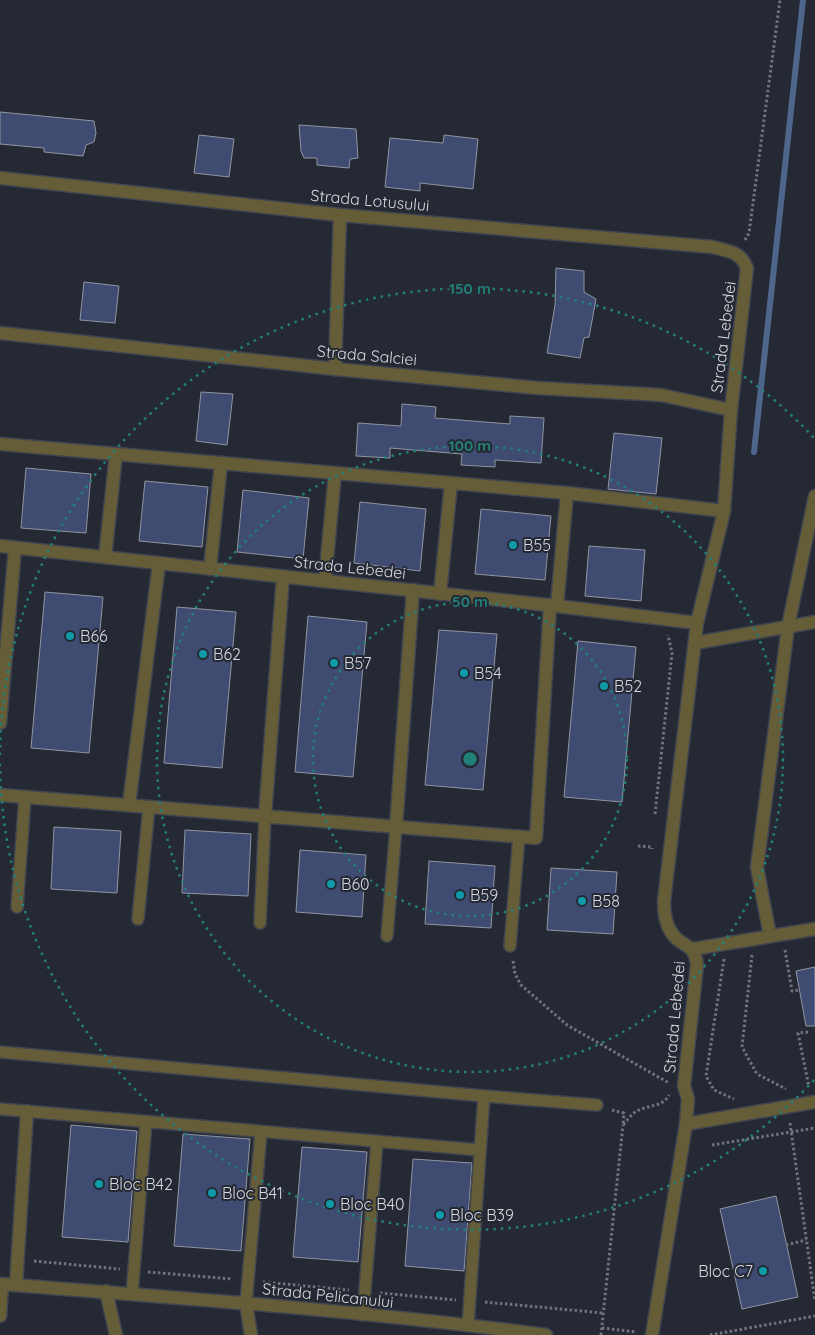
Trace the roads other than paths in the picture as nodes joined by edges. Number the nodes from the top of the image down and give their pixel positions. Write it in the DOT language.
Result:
graph roads {
  1 [pos="0,178"];
  2 [pos="340,214"];
  3 [pos="737,254"];
  4 [pos="0,333"];
  5 [pos="335,369"];
  6 [pos="731,410"];
  7 [pos="0,447"];
  8 [pos="116,454"];
  9 [pos="221,463"];
  10 [pos="335,473"];
  11 [pos="452,483"];
  12 [pos="567,493"];
  13 [pos="815,496"];
  14 [pos="724,511"];
  15 [pos="0,546"];
  16 [pos="15,548"];
  17 [pos="105,557"];
  18 [pos="159,563"];
  19 [pos="210,568"];
  20 [pos="283,576"];
  21 [pos="325,581"];
  22 [pos="413,590"];
  23 [pos="440,594"];
  24 [pos="553,606"];
  25 [pos="815,622"];
  26 [pos="697,623"];
  27 [pos="788,627"];
  28 [pos="695,644"];
  29 [pos="0,722"];
  30 [pos="0,795"];
  31 [pos="25,797"];
  32 [pos="129,805"];
  33 [pos="149,807"];
  34 [pos="265,816"];
  35 [pos="396,827"];
  36 [pos="519,836"];
  37 [pos="17,906"];
  38 [pos="138,919"];
  39 [pos="260,923"];
  40 [pos="815,929"];
  41 [pos="776,935"];
  42 [pos="388,936"];
  43 [pos="510,946"];
  44 [pos="693,949"];
  45 [pos="0,1052"];
  46 [pos="484,1096"];
  47 [pos="813,1103"];
  48 [pos="597,1105"];
  49 [pos="0,1109"];
  50 [pos="27,1111"];
  51 [pos="146,1122"];
  52 [pos="686,1124"];
  53 [pos="261,1132"];
  54 [pos="377,1141"];
  55 [pos="480,1150"];
  56 [pos="1,1284"];
  57 [pos="16,1285"];
  58 [pos="106,1291"];
  59 [pos="132,1294"];
  60 [pos="246,1303"];
  61 [pos="363,1315"];
  62 [pos="0,1316"];
  63 [pos="468,1325"];
  64 [pos="652,1334"];
  65 [pos="116,1335"];
  66 [pos="252,1335"];
  67 [pos="546,1335"];
  1 -- 2 [label="street, Strada Lotusului"];
  2 -- 3 [label="street, Strada Lotusului"];
  2 -- 5 [label="street"];
  3 -- 6 [label="street, Strada Lebedei"];
  4 -- 5 [label="street, Strada Salciei"];
  5 -- 6 [label="street, Strada Salciei"];
  6 -- 14 [label="street, Strada Lebedei"];
  7 -- 8 [label="street"];
  8 -- 9 [label="street"];
  8 -- 17 [label="street"];
  9 -- 10 [label="street"];
  9 -- 19 [label="street"];
  10 -- 11 [label="street"];
  10 -- 21 [label="street"];
  11 -- 12 [label="street"];
  11 -- 23 [label="street"];
  12 -- 14 [label="street"];
  12 -- 24 [label="street"];
  13 -- 27 [label="street"];
  14 -- 26 [label="street, Strada Lebedei"];
  15 -- 16 [label="street, Strada Lebedei"];
  16 -- 17 [label="street, Strada Lebedei"];
  16 -- 29 [label="street"];
  17 -- 18 [label="street, Strada Lebedei"];
  18 -- 19 [label="street, Strada Lebedei"];
  18 -- 32 [label="street"];
  19 -- 20 [label="street, Strada Lebedei"];
  20 -- 21 [label="street, Strada Lebedei"];
  20 -- 34 [label="street"];
  21 -- 22 [label="street, Strada Lebedei"];
  22 -- 23 [label="street, Strada Lebedei"];
  22 -- 35 [label="street"];
  23 -- 24 [label="street, Strada Lebedei"];
  24 -- 26 [label="street, Strada Lebedei"];
  24 -- 36 [label="street"];
  25 -- 27 [label="street"];
  26 -- 28 [label="street, Strada Lebedei"];
  27 -- 28 [label="street"];
  27 -- 41 [label="street"];
  28 -- 44 [label="street, Strada Lebedei"];
  30 -- 31 [label="street"];
  31 -- 32 [label="street"];
  31 -- 37 [label="lane"];
  32 -- 33 [label="street"];
  33 -- 34 [label="street"];
  33 -- 38 [label="lane"];
  34 -- 35 [label="street"];
  34 -- 39 [label="lane"];
  35 -- 36 [label="street"];
  35 -- 42 [label="lane"];
  36 -- 43 [label="lane"];
  40 -- 41 [label="street"];
  41 -- 44 [label="street"];
  44 -- 52 [label="street, Strada Lebedei"];
  45 -- 46 [label="lane"];
  46 -- 48 [label="lane"];
  46 -- 55 [label="lane"];
  47 -- 52 [label="street"];
  49 -- 50 [label="lane"];
  50 -- 51 [label="lane"];
  50 -- 57 [label="street"];
  51 -- 53 [label="lane"];
  51 -- 59 [label="lane"];
  52 -- 64 [label="street, Strada Lebedei"];
  53 -- 54 [label="lane"];
  53 -- 60 [label="lane"];
  54 -- 55 [label="lane"];
  54 -- 61 [label="lane"];
  55 -- 63 [label="lane"];
  56 -- 57 [label="street, Strada Pelicanului"];
  56 -- 62 [label="street"];
  57 -- 58 [label="street, Strada Pelicanului"];
  58 -- 59 [label="street, Strada Pelicanului"];
  58 -- 65 [label="street"];
  59 -- 60 [label="street, Strada Pelicanului"];
  60 -- 61 [label="street, Strada Pelicanului"];
  60 -- 66 [label="street"];
  61 -- 63 [label="street, Strada Pelicanului"];
  63 -- 67 [label="street, Strada Pelicanului"];
}
